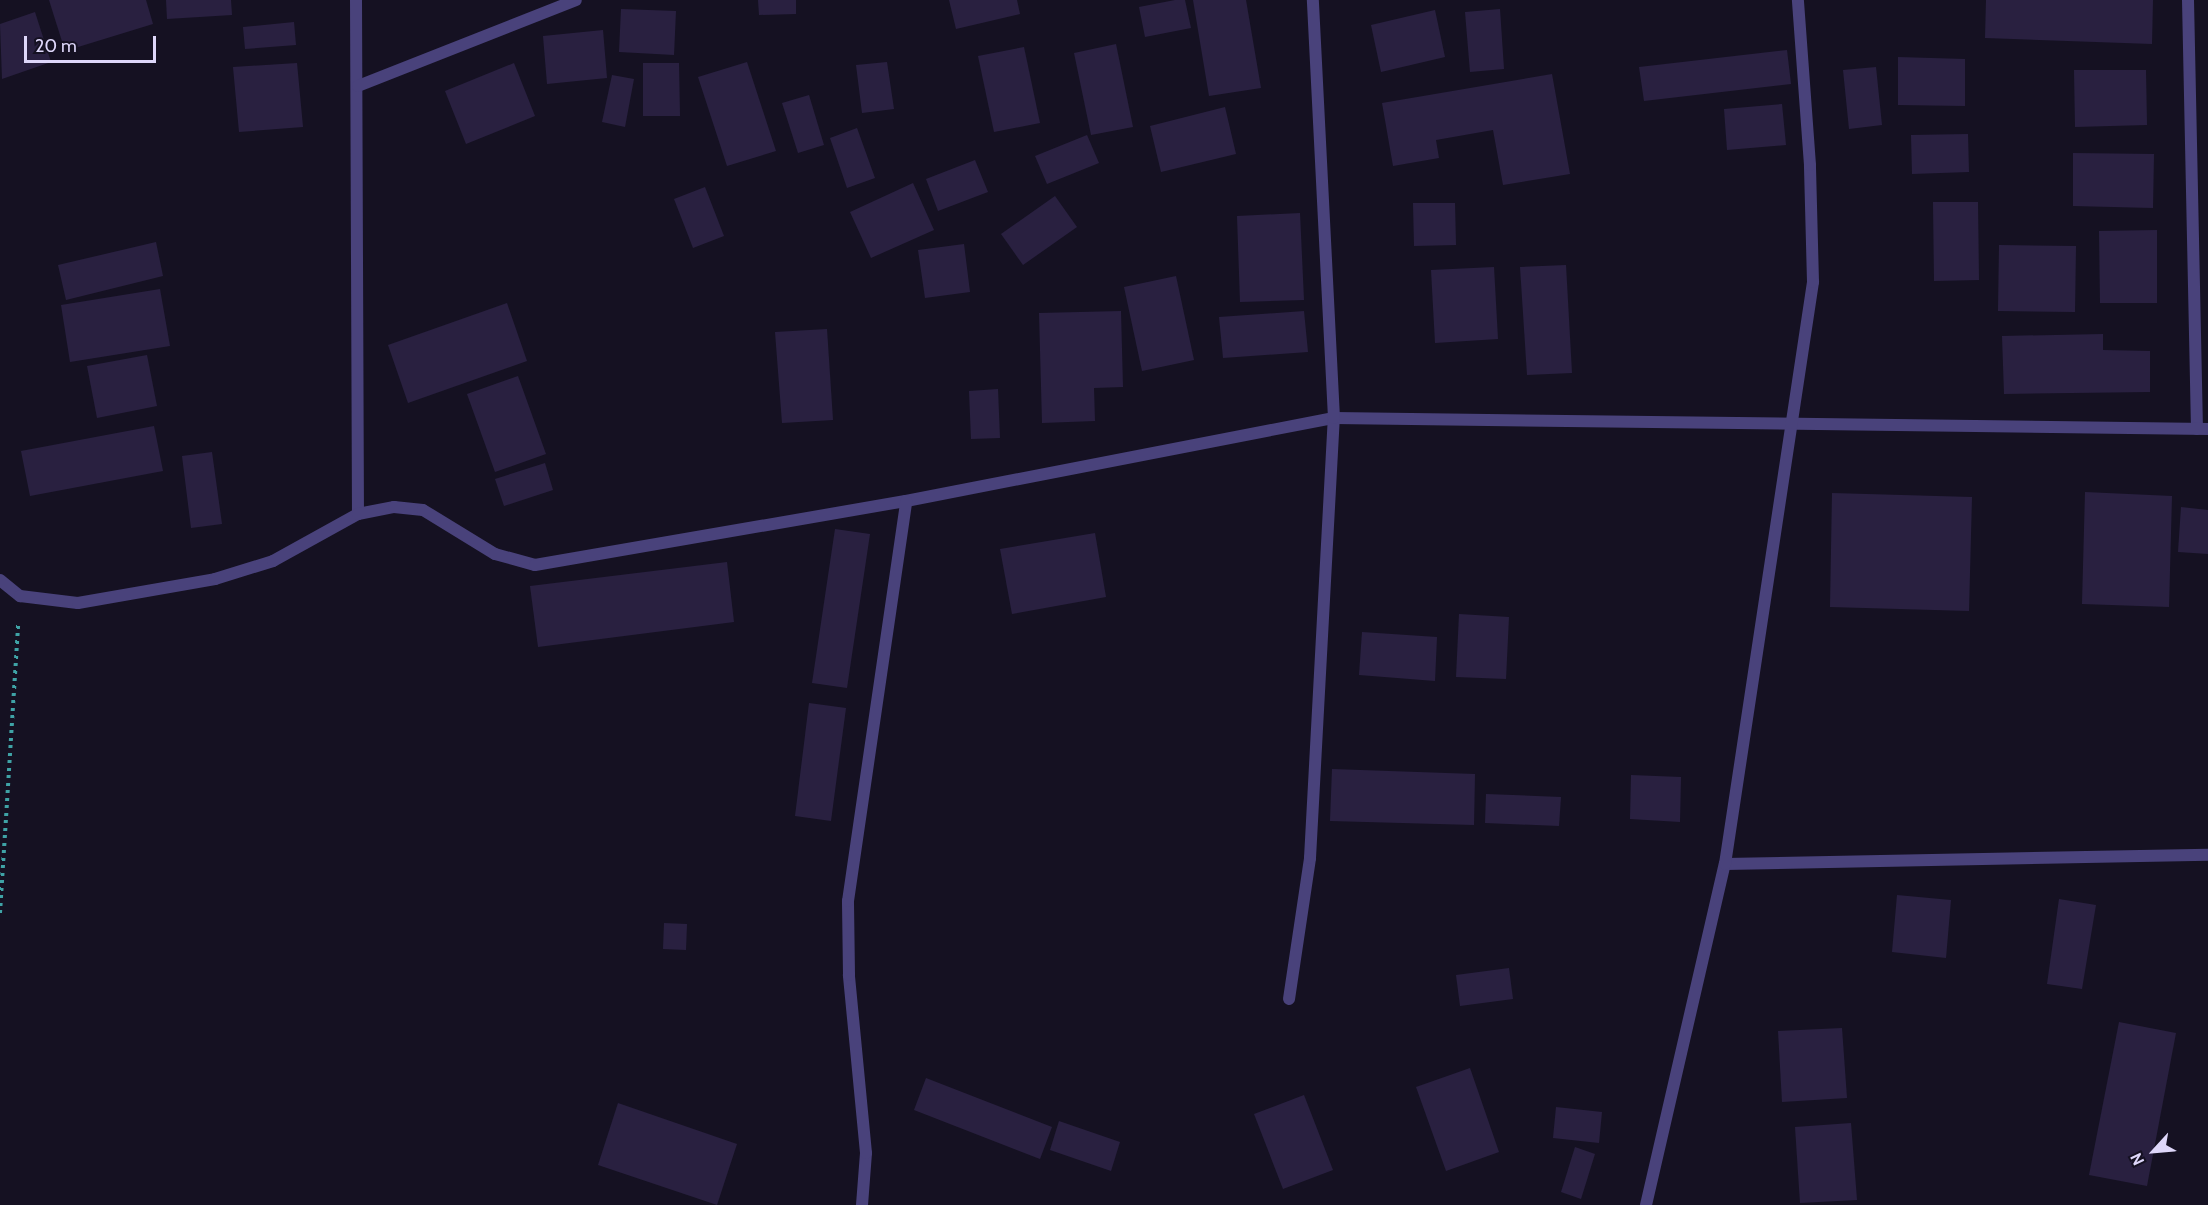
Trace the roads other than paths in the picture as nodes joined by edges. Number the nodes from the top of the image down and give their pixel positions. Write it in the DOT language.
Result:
graph roads {
  1 [pos="356,0"];
  2 [pos="576,0"];
  3 [pos="1313,0"];
  4 [pos="1798,0"];
  5 [pos="2188,0"];
  6 [pos="358,86"];
  7 [pos="1334,418"];
  8 [pos="1790,423"];
  9 [pos="2203,429"];
  10 [pos="906,501"];
  11 [pos="358,514"];
  12 [pos="0,580"];
  13 [pos="2208,855"];
  14 [pos="1725,864"];
  15 [pos="1289,999"];
  16 [pos="862,1205"];
  17 [pos="1646,1205"];
  1 -- 6 [label="street"];
  2 -- 6 [label="street"];
  3 -- 7 [label="street"];
  4 -- 8 [label="street"];
  5 -- 9 [label="street"];
  6 -- 11 [label="street"];
  7 -- 8 [label="street"];
  7 -- 10 [label="street"];
  7 -- 15 [label="street"];
  8 -- 9 [label="street"];
  8 -- 14 [label="street"];
  10 -- 11 [label="street"];
  10 -- 16 [label="street"];
  11 -- 12 [label="street"];
  13 -- 14 [label="street"];
  14 -- 17 [label="street"];
}
